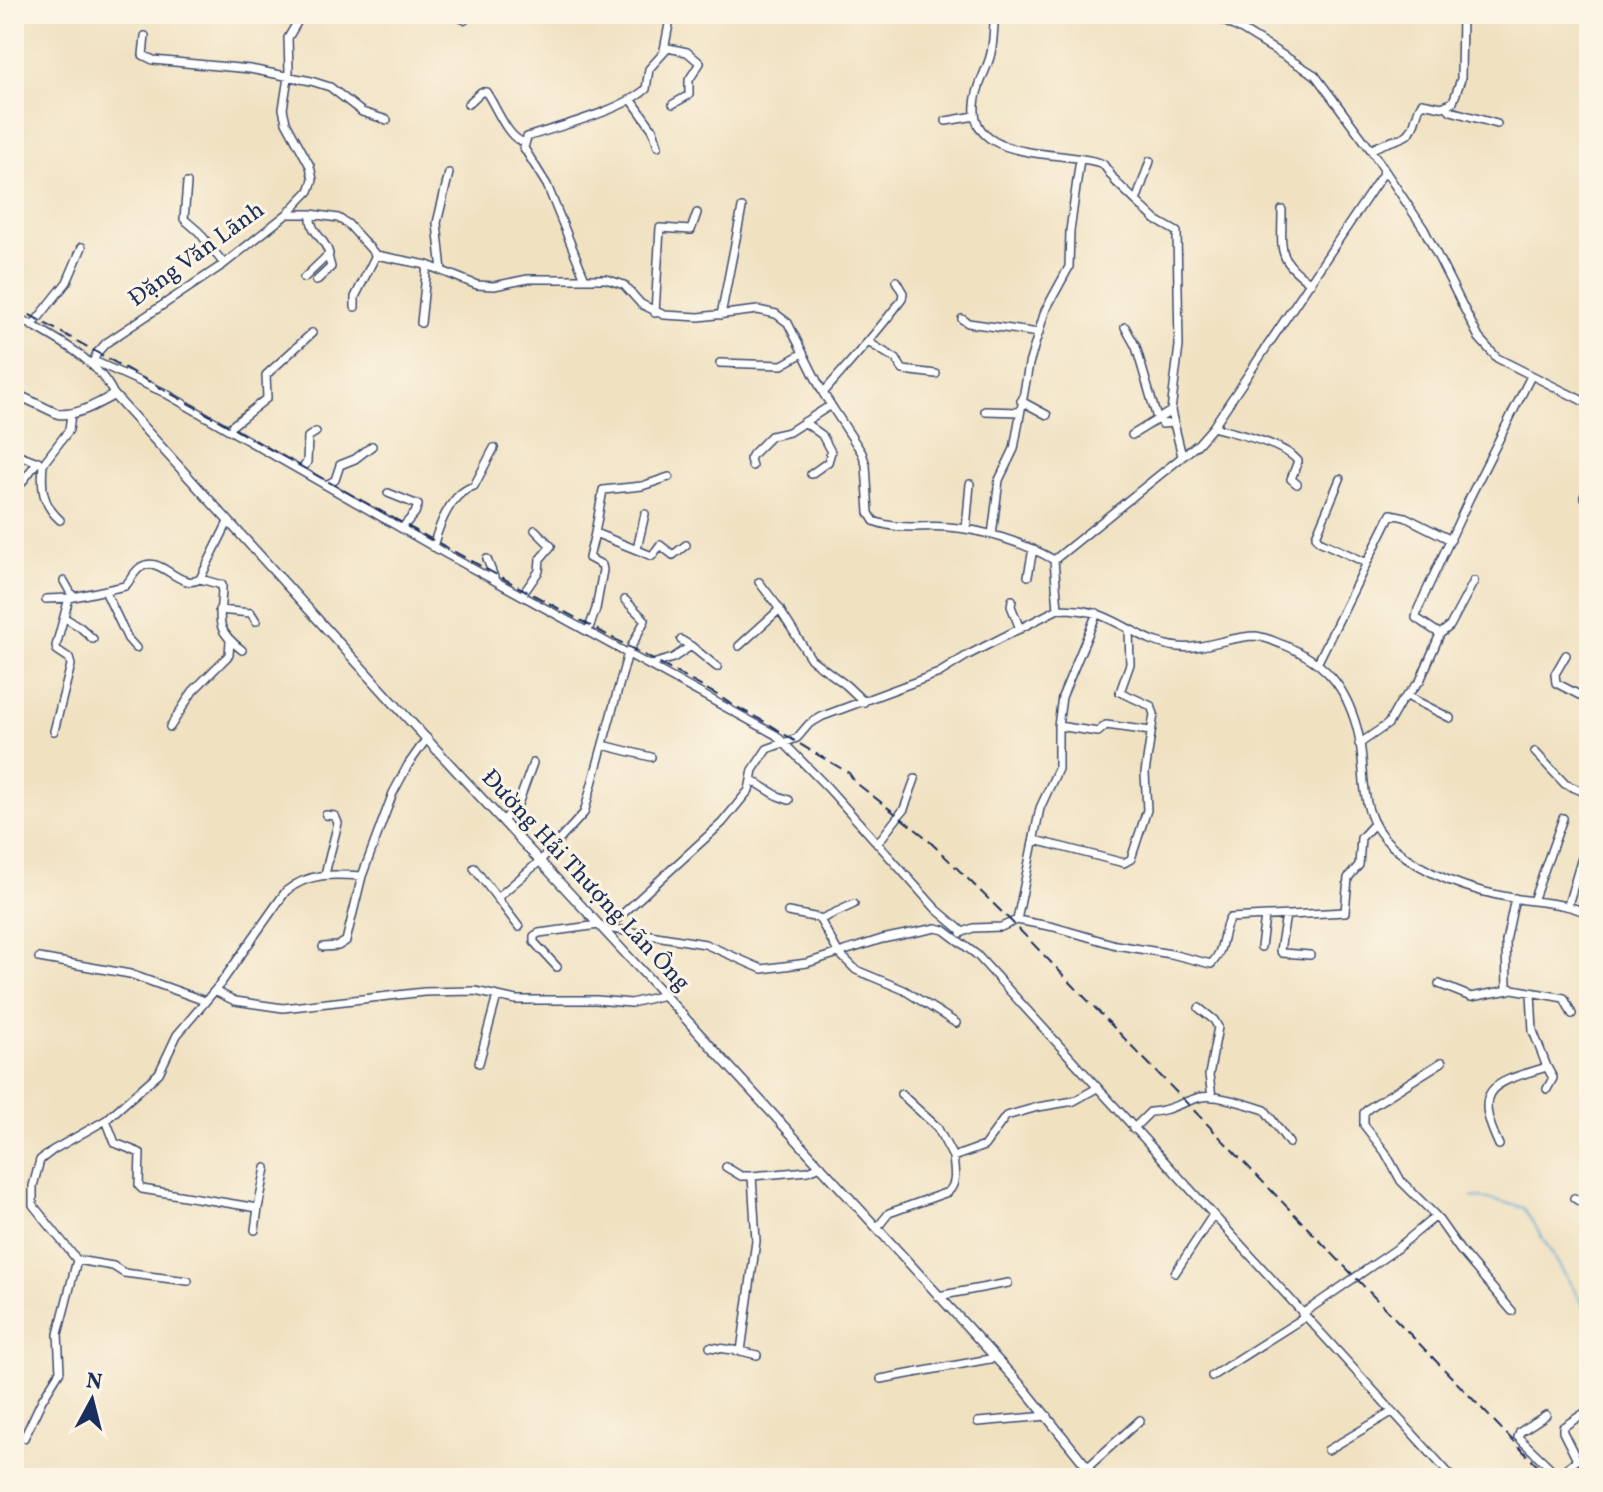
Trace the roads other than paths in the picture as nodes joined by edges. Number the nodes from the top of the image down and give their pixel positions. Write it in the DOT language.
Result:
graph roads {
  1 [pos="302,14"];
  2 [pos="417,14"];
  3 [pos="432,14"];
  4 [pos="452,14"];
  5 [pos="671,14"];
  6 [pos="995,14"];
  7 [pos="1210,14"];
  8 [pos="1462,14"];
  9 [pos="465,20"];
  10 [pos="145,36"];
  11 [pos="664,50"];
  12 [pos="288,75"];
  13 [pos="631,99"];
  14 [pos="468,104"];
  15 [pos="673,104"];
  16 [pos="1447,107"];
  17 [pos="975,116"];
  18 [pos="387,120"];
  19 [pos="946,121"];
  20 [pos="1497,124"];
  21 [pos="524,142"];
  22 [pos="658,146"];
  23 [pos="1371,150"];
  24 [pos="1080,159"];
  25 [pos="1150,161"];
  26 [pos="1384,172"];
  27 [pos="449,173"];
  28 [pos="187,183"];
  29 [pos="1136,201"];
  30 [pos="742,208"];
  31 [pos="1282,210"];
  32 [pos="697,213"];
  33 [pos="287,214"];
  34 [pos="311,214"];
  35 [pos="82,247"];
  36 [pos="376,255"];
  37 [pos="328,256"];
  38 [pos="224,264"];
  39 [pos="427,265"];
  40 [pos="442,271"];
  41 [pos="304,278"];
  42 [pos="585,279"];
  43 [pos="316,281"];
  44 [pos="896,281"];
  45 [pos="1311,283"];
  46 [pos="355,307"];
  47 [pos="655,313"];
  48 [pos="14,315"];
  49 [pos="721,315"];
  50 [pos="962,319"];
  51 [pos="421,323"];
  52 [pos="32,326"];
  53 [pos="1125,327"];
  54 [pos="312,333"];
  55 [pos="1039,333"];
  56 [pos="868,342"];
  57 [pos="803,353"];
  58 [pos="93,363"];
  59 [pos="720,363"];
  60 [pos="936,374"];
  61 [pos="1531,376"];
  62 [pos="14,393"];
  63 [pos="823,393"];
  64 [pos="114,395"];
  65 [pos="1021,401"];
  66 [pos="1589,404"];
  67 [pos="831,405"];
  68 [pos="985,411"];
  69 [pos="1171,411"];
  70 [pos="1020,412"];
  71 [pos="71,414"];
  72 [pos="1047,415"];
  73 [pos="1159,420"];
  74 [pos="804,422"];
  75 [pos="1173,423"];
  76 [pos="1213,427"];
  77 [pos="228,429"];
  78 [pos="316,432"];
  79 [pos="1132,435"];
  80 [pos="372,446"];
  81 [pos="494,448"];
  82 [pos="14,453"];
  83 [pos="1182,456"];
  84 [pos="41,462"];
  85 [pos="752,466"];
  86 [pos="301,471"];
  87 [pos="811,474"];
  88 [pos="669,477"];
  89 [pos="1340,479"];
  90 [pos="970,484"];
  91 [pos="1297,484"];
  92 [pos="326,485"];
  93 [pos="1589,486"];
  94 [pos="14,493"];
  95 [pos="388,493"];
  96 [pos="1589,500"];
  97 [pos="645,514"];
  98 [pos="60,520"];
  99 [pos="228,522"];
  100 [pos="402,528"];
  101 [pos="966,529"];
  102 [pos="535,530"];
  103 [pos="595,533"];
  104 [pos="992,535"];
  105 [pos="1451,540"];
  106 [pos="686,545"];
  107 [pos="433,547"];
  108 [pos="637,549"];
  109 [pos="1033,549"];
  110 [pos="487,559"];
  111 [pos="1054,560"];
  112 [pos="1367,563"];
  113 [pos="1028,576"];
  114 [pos="200,579"];
  115 [pos="494,579"];
  116 [pos="64,581"];
  117 [pos="1474,581"];
  118 [pos="759,582"];
  119 [pos="105,591"];
  120 [pos="523,594"];
  121 [pos="71,598"];
  122 [pos="46,599"];
  123 [pos="625,600"];
  124 [pos="1012,600"];
  125 [pos="780,609"];
  126 [pos="1058,609"];
  127 [pos="219,610"];
  128 [pos="1097,613"];
  129 [pos="65,618"];
  130 [pos="256,621"];
  131 [pos="1020,629"];
  132 [pos="1129,630"];
  133 [pos="588,631"];
  134 [pos="1440,634"];
  135 [pos="93,639"];
  136 [pos="681,640"];
  137 [pos="230,641"];
  138 [pos="691,646"];
  139 [pos="739,646"];
  140 [pos="136,648"];
  141 [pos="242,650"];
  142 [pos="628,653"];
  143 [pos="1566,655"];
  144 [pos="1318,662"];
  145 [pos="649,665"];
  146 [pos="717,667"];
  147 [pos="1407,696"];
  148 [pos="1589,700"];
  149 [pos="864,702"];
  150 [pos="1450,718"];
  151 [pos="1058,726"];
  152 [pos="170,727"];
  153 [pos="54,731"];
  154 [pos="1151,731"];
  155 [pos="427,738"];
  156 [pos="781,742"];
  157 [pos="1359,744"];
  158 [pos="603,745"];
  159 [pos="1535,752"];
  160 [pos="651,757"];
  161 [pos="533,763"];
  162 [pos="915,779"];
  163 [pos="752,780"];
  164 [pos="1589,794"];
  165 [pos="789,800"];
  166 [pos="326,815"];
  167 [pos="1563,818"];
  168 [pos="503,821"];
  169 [pos="1373,825"];
  170 [pos="1589,834"];
  171 [pos="1035,840"];
  172 [pos="877,844"];
  173 [pos="540,861"];
  174 [pos="474,868"];
  175 [pos="325,874"];
  176 [pos="362,876"];
  177 [pos="497,898"];
  178 [pos="1515,898"];
  179 [pos="1533,901"];
  180 [pos="854,904"];
  181 [pos="1568,905"];
  182 [pos="788,912"];
  183 [pos="1589,914"];
  184 [pos="1286,915"];
  185 [pos="1265,917"];
  186 [pos="821,919"];
  187 [pos="1017,920"];
  188 [pos="519,927"];
  189 [pos="604,928"];
  190 [pos="960,935"];
  191 [pos="323,947"];
  192 [pos="1261,947"];
  193 [pos="838,952"];
  194 [pos="1310,955"];
  195 [pos="39,958"];
  196 [pos="557,967"];
  197 [pos="1439,984"];
  198 [pos="1510,989"];
  199 [pos="215,991"];
  200 [pos="1531,993"];
  201 [pos="664,995"];
  202 [pos="497,996"];
  203 [pos="205,1001"];
  204 [pos="1199,1008"];
  205 [pos="1572,1014"];
  206 [pos="956,1023"];
  207 [pos="1442,1062"];
  208 [pos="479,1063"];
  209 [pos="1547,1067"];
  210 [pos="1097,1088"];
  211 [pos="1547,1089"];
  212 [pos="901,1094"];
  213 [pos="1212,1097"];
  214 [pos="106,1120"];
  215 [pos="1133,1129"];
  216 [pos="1289,1143"];
  217 [pos="1499,1145"];
  218 [pos="953,1157"];
  219 [pos="821,1166"];
  220 [pos="726,1167"];
  221 [pos="266,1168"];
  222 [pos="752,1176"];
  223 [pos="1574,1198"];
  224 [pos="1589,1207"];
  225 [pos="258,1208"];
  226 [pos="1213,1215"];
  227 [pos="1436,1216"];
  228 [pos="877,1228"];
  229 [pos="255,1230"];
  230 [pos="77,1260"];
  231 [pos="1175,1273"];
  232 [pos="188,1281"];
  233 [pos="1008,1283"];
  234 [pos="938,1296"];
  235 [pos="1512,1311"];
  236 [pos="1304,1316"];
  237 [pos="710,1347"];
  238 [pos="741,1351"];
  239 [pos="757,1355"];
  240 [pos="995,1358"];
  241 [pos="1212,1376"];
  242 [pos="881,1379"];
  243 [pos="1392,1412"];
  244 [pos="1586,1412"];
  245 [pos="1546,1415"];
  246 [pos="1048,1416"];
  247 [pos="1140,1420"];
  248 [pos="978,1422"];
  249 [pos="24,1438"];
  250 [pos="1328,1450"];
  251 [pos="1088,1467"];
  252 [pos="1559,1476"];
  253 [pos="1095,1477"];
  254 [pos="1453,1478"];
  1 -- 12 [label="street"];
  2 -- 3 [label="street"];
  4 -- 9 [label="street"];
  5 -- 11 [label="street"];
  6 -- 17 [label="street"];
  7 -- 23 [label="street"];
  8 -- 16 [label="street"];
  10 -- 12 [label="street"];
  11 -- 13 [label="street"];
  11 -- 15 [label="street"];
  12 -- 18 [label="street"];
  12 -- 33 [label="street"];
  13 -- 21 [label="street"];
  13 -- 22 [label="street"];
  14 -- 21 [label="street"];
  16 -- 20 [label="street"];
  16 -- 23 [label="street"];
  17 -- 19 [label="street"];
  17 -- 24 [label="street"];
  21 -- 42 [label="street"];
  23 -- 26 [label="street"];
  24 -- 29 [label="street"];
  24 -- 55 [label="street"];
  25 -- 29 [label="street"];
  26 -- 45 [label="street"];
  26 -- 61 [label="street"];
  27 -- 40 [label="street"];
  28 -- 38 [label="street"];
  29 -- 69 [label="street"];
  30 -- 49 [label="street"];
  31 -- 45 [label="street"];
  32 -- 47 [label="street"];
  33 -- 34 [label="street, Đặng Văn Lãnh"];
  33 -- 38 [label="street, Đặng Văn Lãnh"];
  34 -- 36 [label="street, Đặng Văn Lãnh"];
  34 -- 37 [label="street"];
  35 -- 52 [label="street"];
  36 -- 39 [label="street"];
  36 -- 46 [label="street"];
  37 -- 41 [label="street"];
  37 -- 43 [label="street"];
  38 -- 58 [label="street, Đặng Văn Lãnh"];
  39 -- 40 [label="street"];
  39 -- 51 [label="street"];
  40 -- 42 [label="street"];
  42 -- 47 [label="street"];
  44 -- 56 [label="street"];
  45 -- 76 [label="street"];
  47 -- 49 [label="street"];
  48 -- 52 [label="street"];
  49 -- 57 [label="street"];
  50 -- 55 [label="street"];
  52 -- 58 [label="street"];
  53 -- 73 [label="street"];
  54 -- 77 [label="street"];
  55 -- 65 [label="street"];
  56 -- 60 [label="street"];
  56 -- 63 [label="street"];
  57 -- 59 [label="street"];
  57 -- 63 [label="street"];
  58 -- 64 [label="street"];
  58 -- 77 [label="street"];
  61 -- 66 [label="street"];
  61 -- 105 [label="street"];
  62 -- 71 [label="street"];
  63 -- 67 [label="street"];
  64 -- 71 [label="street"];
  64 -- 99 [label="street, Đường Hải Thượng Lãn Ông"];
  65 -- 70 [label="street"];
  65 -- 72 [label="street"];
  67 -- 74 [label="street"];
  67 -- 101 [label="street"];
  68 -- 70 [label="street"];
  69 -- 73 [label="street"];
  69 -- 75 [label="street"];
  70 -- 104 [label="street"];
  71 -- 84 [label="street"];
  73 -- 75 [label="street"];
  73 -- 79 [label="street"];
  74 -- 85 [label="street"];
  74 -- 87 [label="street"];
  75 -- 83 [label="street"];
  76 -- 83 [label="street"];
  76 -- 91 [label="street"];
  77 -- 86 [label="street"];
  78 -- 86 [label="street"];
  80 -- 92 [label="street"];
  81 -- 107 [label="street"];
  82 -- 84 [label="street"];
  83 -- 111 [label="street"];
  84 -- 94 [label="street"];
  84 -- 98 [label="street"];
  86 -- 92 [label="street"];
  88 -- 103 [label="street"];
  89 -- 112 [label="street"];
  90 -- 101 [label="street"];
  92 -- 100 [label="street"];
  93 -- 96 [label="street"];
  95 -- 100 [label="street"];
  97 -- 108 [label="street"];
  99 -- 114 [label="street"];
  99 -- 155 [label="street, Đường Hải Thượng Lãn Ông"];
  100 -- 107 [label="street"];
  101 -- 104 [label="street"];
  102 -- 120 [label="street"];
  103 -- 108 [label="street"];
  103 -- 133 [label="street"];
  104 -- 109 [label="street"];
  105 -- 112 [label="street"];
  105 -- 134 [label="street"];
  106 -- 108 [label="street"];
  107 -- 115 [label="street"];
  109 -- 111 [label="street"];
  109 -- 113 [label="street"];
  110 -- 115 [label="street"];
  111 -- 126 [label="street"];
  112 -- 144 [label="street"];
  114 -- 119 [label="street"];
  114 -- 127 [label="street"];
  115 -- 120 [label="street"];
  116 -- 121 [label="street"];
  117 -- 134 [label="street"];
  118 -- 125 [label="street"];
  119 -- 121 [label="street"];
  119 -- 140 [label="street"];
  120 -- 133 [label="street"];
  121 -- 122 [label="street"];
  121 -- 129 [label="street"];
  123 -- 142 [label="street"];
  124 -- 131 [label="street"];
  125 -- 139 [label="street"];
  125 -- 149 [label="street"];
  126 -- 128 [label="street"];
  126 -- 131 [label="street"];
  127 -- 130 [label="street"];
  127 -- 137 [label="street"];
  128 -- 132 [label="street"];
  128 -- 151 [label="street"];
  129 -- 135 [label="street"];
  129 -- 153 [label="street"];
  131 -- 149 [label="street"];
  132 -- 144 [label="street"];
  132 -- 154 [label="street"];
  133 -- 142 [label="street"];
  134 -- 147 [label="street"];
  136 -- 138 [label="street"];
  137 -- 141 [label="street"];
  137 -- 152 [label="street"];
  138 -- 145 [label="street"];
  138 -- 146 [label="street"];
  142 -- 145 [label="street"];
  142 -- 158 [label="street"];
  143 -- 148 [label="street"];
  144 -- 157 [label="street"];
  145 -- 156 [label="street"];
  147 -- 150 [label="street"];
  147 -- 157 [label="street"];
  149 -- 156 [label="street"];
  151 -- 154 [label="street"];
  151 -- 171 [label="street"];
  154 -- 171 [label="street"];
  155 -- 168 [label="street, Đường Hải Thượng Lãn Ông"];
  155 -- 176 [label="street"];
  156 -- 163 [label="street"];
  156 -- 172 [label="street"];
  157 -- 169 [label="street"];
  158 -- 160 [label="street"];
  158 -- 173 [label="street"];
  159 -- 164 [label="street"];
  161 -- 168 [label="street"];
  162 -- 172 [label="street"];
  163 -- 165 [label="street"];
  163 -- 189 [label="street"];
  166 -- 175 [label="street"];
  167 -- 179 [label="street"];
  168 -- 173 [label="street, Đường Hải Thượng Lãn Ông"];
  169 -- 178 [label="street"];
  169 -- 184 [label="street"];
  170 -- 181 [label="street"];
  171 -- 187 [label="street"];
  172 -- 190 [label="street"];
  173 -- 177 [label="street"];
  173 -- 189 [label="street, Đường Hải Thượng Lãn Ông"];
  174 -- 177 [label="street"];
  175 -- 176 [label="street"];
  175 -- 199 [label="street"];
  176 -- 191 [label="street"];
  177 -- 188 [label="street"];
  178 -- 179 [label="street"];
  178 -- 198 [label="street"];
  179 -- 181 [label="street"];
  180 -- 186 [label="street"];
  181 -- 183 [label="street"];
  182 -- 186 [label="street"];
  184 -- 185 [label="street"];
  184 -- 194 [label="street"];
  185 -- 187 [label="street"];
  185 -- 192 [label="street"];
  186 -- 193 [label="street"];
  187 -- 190 [label="street"];
  189 -- 193 [label="street"];
  189 -- 196 [label="street"];
  189 -- 201 [label="street, Đường Hải Thượng Lãn Ông"];
  190 -- 193 [label="street"];
  190 -- 210 [label="street"];
  193 -- 206 [label="street"];
  195 -- 203 [label="street"];
  197 -- 198 [label="street"];
  198 -- 200 [label="street"];
  199 -- 202 [label="street"];
  199 -- 203 [label="street"];
  200 -- 205 [label="street"];
  200 -- 209 [label="street"];
  201 -- 202 [label="street"];
  201 -- 219 [label="street, Đường Hải Thượng Lãn Ông"];
  202 -- 208 [label="street"];
  203 -- 214 [label="street"];
  204 -- 213 [label="street"];
  207 -- 227 [label="street"];
  209 -- 211 [label="street"];
  209 -- 217 [label="street"];
  210 -- 215 [label="street"];
  210 -- 218 [label="street"];
  212 -- 218 [label="street"];
  213 -- 215 [label="street"];
  213 -- 216 [label="street"];
  214 -- 225 [label="street"];
  214 -- 230 [label="street"];
  215 -- 226 [label="street"];
  218 -- 228 [label="street"];
  219 -- 222 [label="street"];
  219 -- 228 [label="street, Đường Hải Thượng Lãn Ông"];
  220 -- 222 [label="street"];
  221 -- 225 [label="street"];
  222 -- 238 [label="street"];
  223 -- 224 [label="street"];
  225 -- 229 [label="street"];
  226 -- 231 [label="street"];
  226 -- 236 [label="street"];
  227 -- 235 [label="street"];
  227 -- 236 [label="street"];
  228 -- 234 [label="street, Đường Hải Thượng Lãn Ông"];
  230 -- 232 [label="street"];
  230 -- 249 [label="street"];
  233 -- 234 [label="street"];
  234 -- 240 [label="street, Đường Hải Thượng Lãn Ông"];
  236 -- 241 [label="street"];
  236 -- 243 [label="street"];
  237 -- 238 [label="street"];
  238 -- 239 [label="street"];
  240 -- 242 [label="street"];
  240 -- 246 [label="street, Đường Hải Thượng Lãn Ông"];
  243 -- 250 [label="street"];
  243 -- 254 [label="street"];
  244 -- 252 [label="street"];
  245 -- 252 [label="street"];
  246 -- 248 [label="street"];
  246 -- 251 [label="street, Đường Hải Thượng Lãn Ông"];
  247 -- 251 [label="street"];
  251 -- 253 [label="street, Đường Hải Thượng Lãn Ông"];
}
